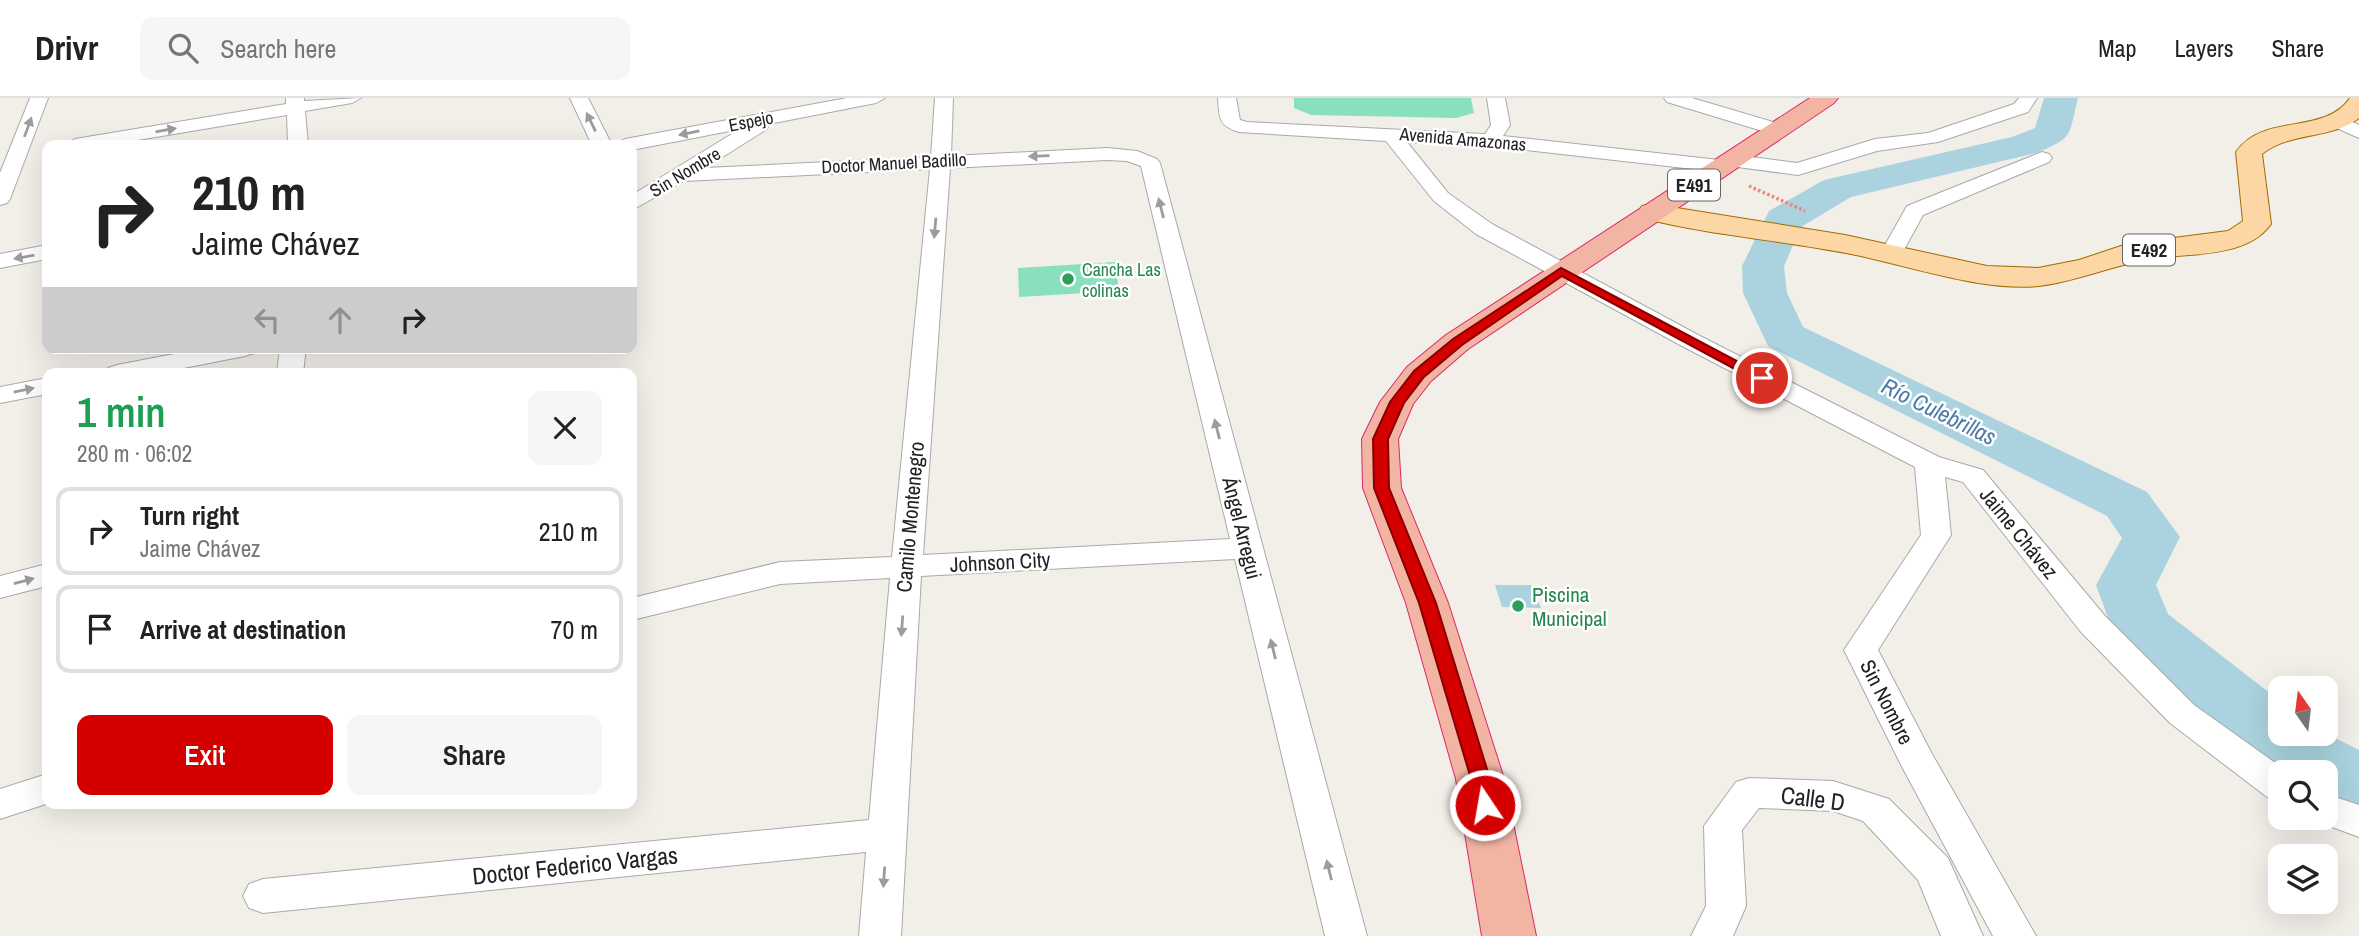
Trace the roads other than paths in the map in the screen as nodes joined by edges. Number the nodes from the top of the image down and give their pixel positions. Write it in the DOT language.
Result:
graph roads {
  1 [pos="39,98"];
  2 [pos="352,98"];
  3 [pos="579,98"];
  4 [pos="876,98"];
  5 [pos="944,98"];
  6 [pos="1227,98"];
  7 [pos="1496,98"];
  8 [pos="1673,98"];
  9 [pos="1826,98"];
  10 [pos="2028,98"];
  11 [pos="2359,102"];
  12 [pos="295,103"];
  13 [pos="774,117"];
  14 [pos="2348,127"];
  15 [pos="1776,129"];
  16 [pos="1390,133"];
  17 [pos="101,140"];
  18 [pos="298,140"];
  19 [pos="600,140"];
  20 [pos="1490,140"];
  21 [pos="637,143"];
  22 [pos="1107,154"];
  23 [pos="18,155"];
  24 [pos="2042,158"];
  25 [pos="941,160"];
  26 [pos="1730,170"];
  27 [pos="681,175"];
  28 [pos="0,199"];
  29 [pos="637,201"];
  30 [pos="1652,212"];
  31 [pos="42,253"];
  32 [pos="1891,254"];
  33 [pos="0,261"];
  34 [pos="1561,271"];
  35 [pos="214,354"];
  36 [pos="143,368"];
  37 [pos="42,387"];
  38 [pos="0,395"];
  39 [pos="1930,463"];
  40 [pos="1247,548"];
  41 [pos="906,568"];
  42 [pos="42,576"];
  43 [pos="0,587"];
  44 [pos="637,608"];
  45 [pos="2268,777"];
  46 [pos="42,791"];
  47 [pos="0,804"];
  48 [pos="2338,813"];
  49 [pos="2359,821"];
  50 [pos="887,834"];
  51 [pos="262,896"];
  52 [pos="880,936"];
  53 [pos="1346,936"];
  54 [pos="1509,936"];
  55 [pos="1712,936"];
  56 [pos="1962,936"];
  57 [pos="2015,936"];
  23 -- 1 [label="street, one-way"];
  2 -- 12 [label="street"];
  19 -- 3 [label="street, one-way"];
  4 -- 13 [label="street, Espejo"];
  5 -- 25 [label="street, Camilo Montenegro"];
  6 -- 16 [label="street, Avenida Amazonas"];
  7 -- 20 [label="street"];
  8 -- 15 [label="street"];
  9 -- 15 [label="highway, E491"];
  10 -- 26 [label="street, Avenida Amazonas"];
  11 -- 14 [label="main road, E492"];
  17 -- 12 [label="street, one-way"];
  12 -- 18 [label="street"];
  13 -- 21 [label="street, Espejo, one-way"];
  13 -- 27 [label="street, Sin Nombre"];
  14 -- 32 [label="main road, E492"];
  15 -- 26 [label="highway, E491"];
  16 -- 20 [label="street, Avenida Amazonas"];
  16 -- 34 [label="street, Jaime Chávez"];
  20 -- 26 [label="street, Avenida Amazonas"];
  22 -- 25 [label="street, Doctor Manuel Badillo, one-way"];
  40 -- 22 [label="street, Ángel Arregui, one-way"];
  23 -- 28 [label="street"];
  24 -- 32 [label="street"];
  25 -- 27 [label="street, Doctor Manuel Badillo"];
  25 -- 41 [label="street, Camilo Montenegro, one-way"];
  26 -- 30 [label="highway, E491"];
  27 -- 29 [label="street, Sin Nombre"];
  30 -- 32 [label="main road, E492"];
  30 -- 34 [label="highway, E491"];
  31 -- 33 [label="street, one-way"];
  34 -- 39 [label="street, Jaime Chávez"];
  34 -- 54 [label="highway, E491"];
  35 -- 36 [label="street"];
  38 -- 37 [label="street, one-way"];
  39 -- 45 [label="street, Jaime Chávez"];
  39 -- 57 [label="street, Sin Nombre"];
  40 -- 41 [label="street, Johnson City"];
  53 -- 40 [label="street, Ángel Arregui, one-way"];
  41 -- 44 [label="street, Johnson City"];
  41 -- 50 [label="street, Camilo Montenegro, one-way"];
  43 -- 42 [label="street, one-way"];
  46 -- 47 [label="street"];
  48 -- 49 [label="street"];
  50 -- 51 [label="street, Doctor Federico Vargas"];
  50 -- 52 [label="street, Camilo Montenegro, one-way"];
  55 -- 56 [label="street, Calle D"];
}
